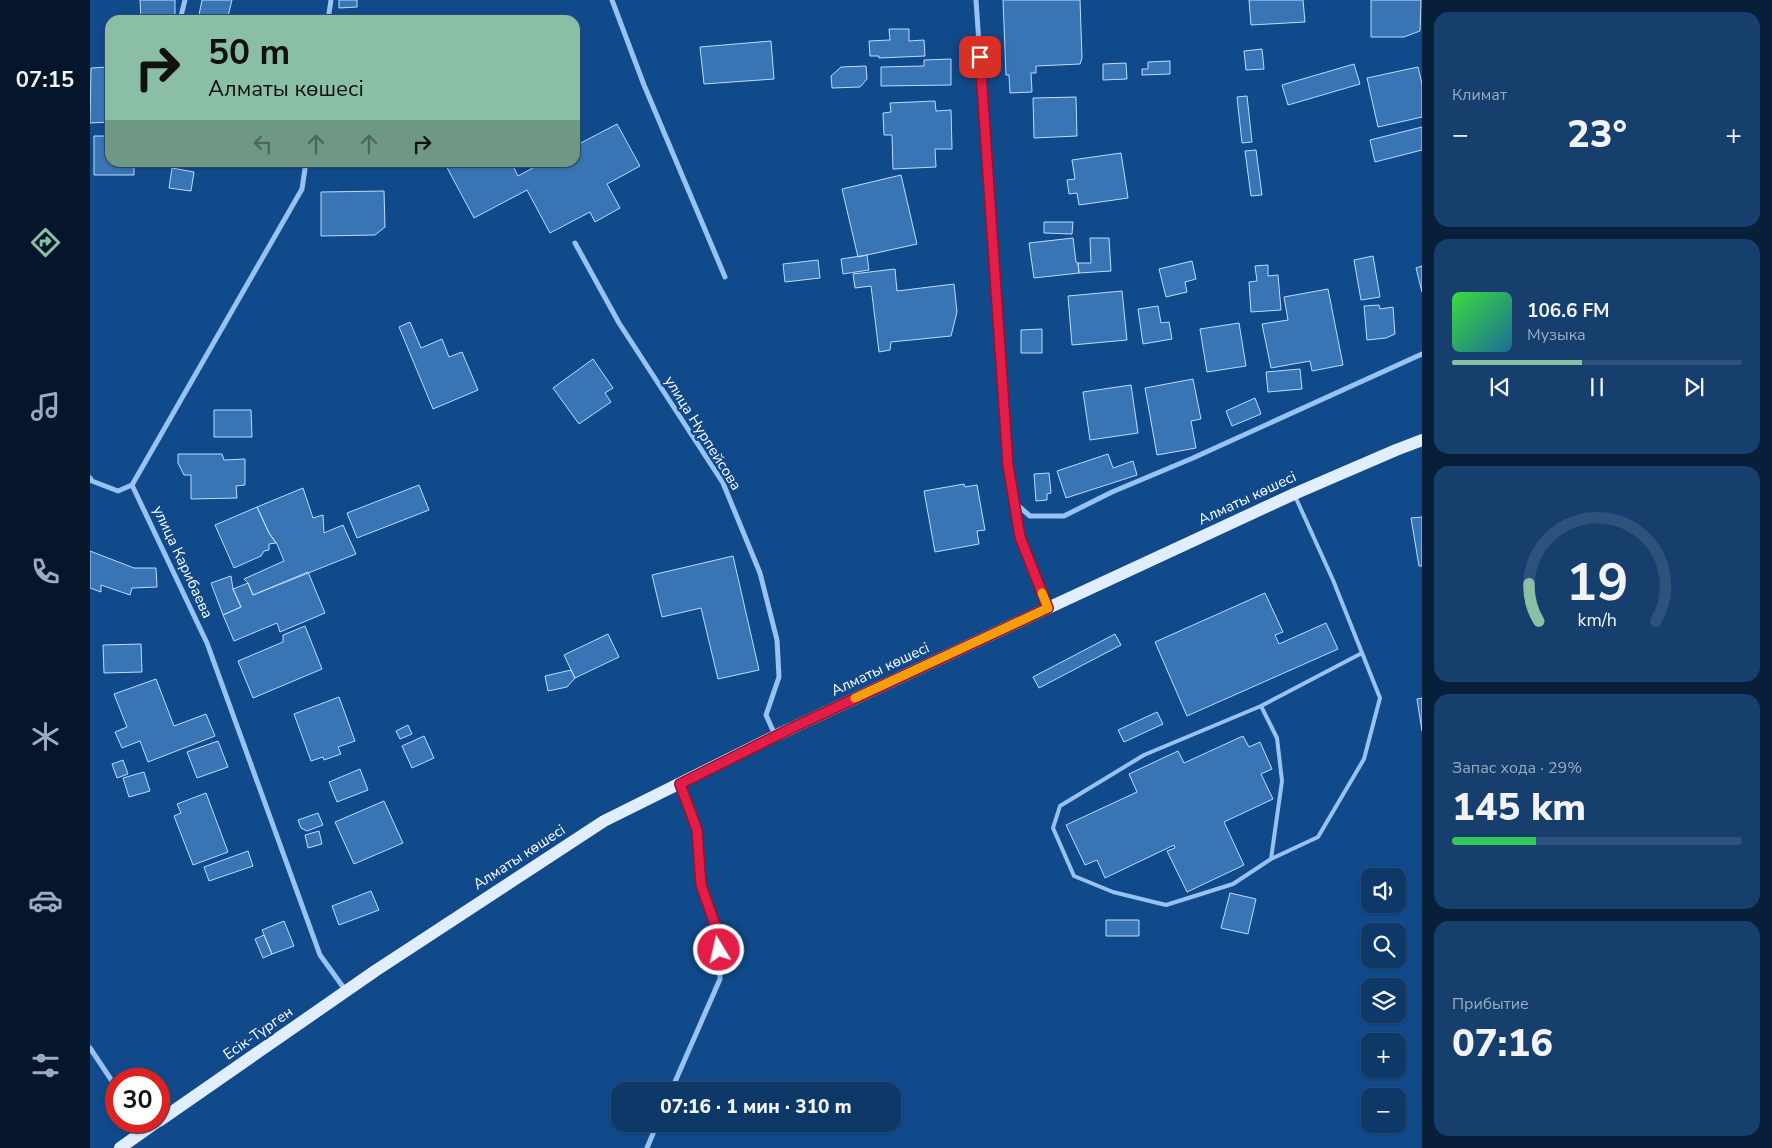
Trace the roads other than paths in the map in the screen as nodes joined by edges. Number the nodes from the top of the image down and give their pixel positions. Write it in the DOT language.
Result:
graph roads {
  1 [pos="185,0"];
  2 [pos="331,0"];
  3 [pos="612,0"];
  4 [pos="976,0"];
  5 [pos="181,15"];
  6 [pos="329,15"];
  7 [pos="305,167"];
  8 [pos="575,243"];
  9 [pos="725,277"];
  10 [pos="1422,354"];
  11 [pos="1422,440"];
  12 [pos="90,478"];
  13 [pos="132,485"];
  14 [pos="1294,494"];
  15 [pos="1014,503"];
  16 [pos="1048,608"];
  17 [pos="1362,653"];
  18 [pos="1261,706"];
  19 [pos="775,736"];
  20 [pos="680,784"];
  21 [pos="1271,859"];
  22 [pos="375,971"];
  23 [pos="346,991"];
  24 [pos="90,1048"];
  25 [pos="105,1070"];
  26 [pos="675,1082"];
  27 [pos="170,1113"];
  28 [pos="654,1132"];
  29 [pos="143,1133"];
  30 [pos="126,1146"];
  31 [pos="647,1148"];
  1 -- 5 [label="street"];
  2 -- 6 [label="street"];
  3 -- 9 [label="street"];
  4 -- 15 [label="street"];
  7 -- 13 [label="street"];
  8 -- 19 [label="street, улица Нурпейсова"];
  10 -- 15 [label="street"];
  11 -- 14 [label="main road, Алматы көшесі"];
  12 -- 13 [label="street"];
  13 -- 23 [label="street, улица Карибаева"];
  14 -- 16 [label="main road, Алматы көшесі"];
  14 -- 17 [label="lane"];
  15 -- 16 [label="street"];
  16 -- 19 [label="main road, Алматы көшесі"];
  17 -- 18 [label="lane"];
  17 -- 21 [label="lane"];
  18 -- 21 [label="lane"];
  18 -- 21 [label="lane"];
  19 -- 20 [label="main road, Алматы көшесі"];
  20 -- 22 [label="main road, Алматы көшесі"];
  20 -- 26 [label="street"];
  22 -- 23 [label="main road, Есік-Түрген"];
  23 -- 27 [label="main road, Есік-Түрген"];
  24 -- 25 [label="street"];
  28 -- 31 [label="street"];
  29 -- 30 [label="main road, Есік-Түрген"];
}
